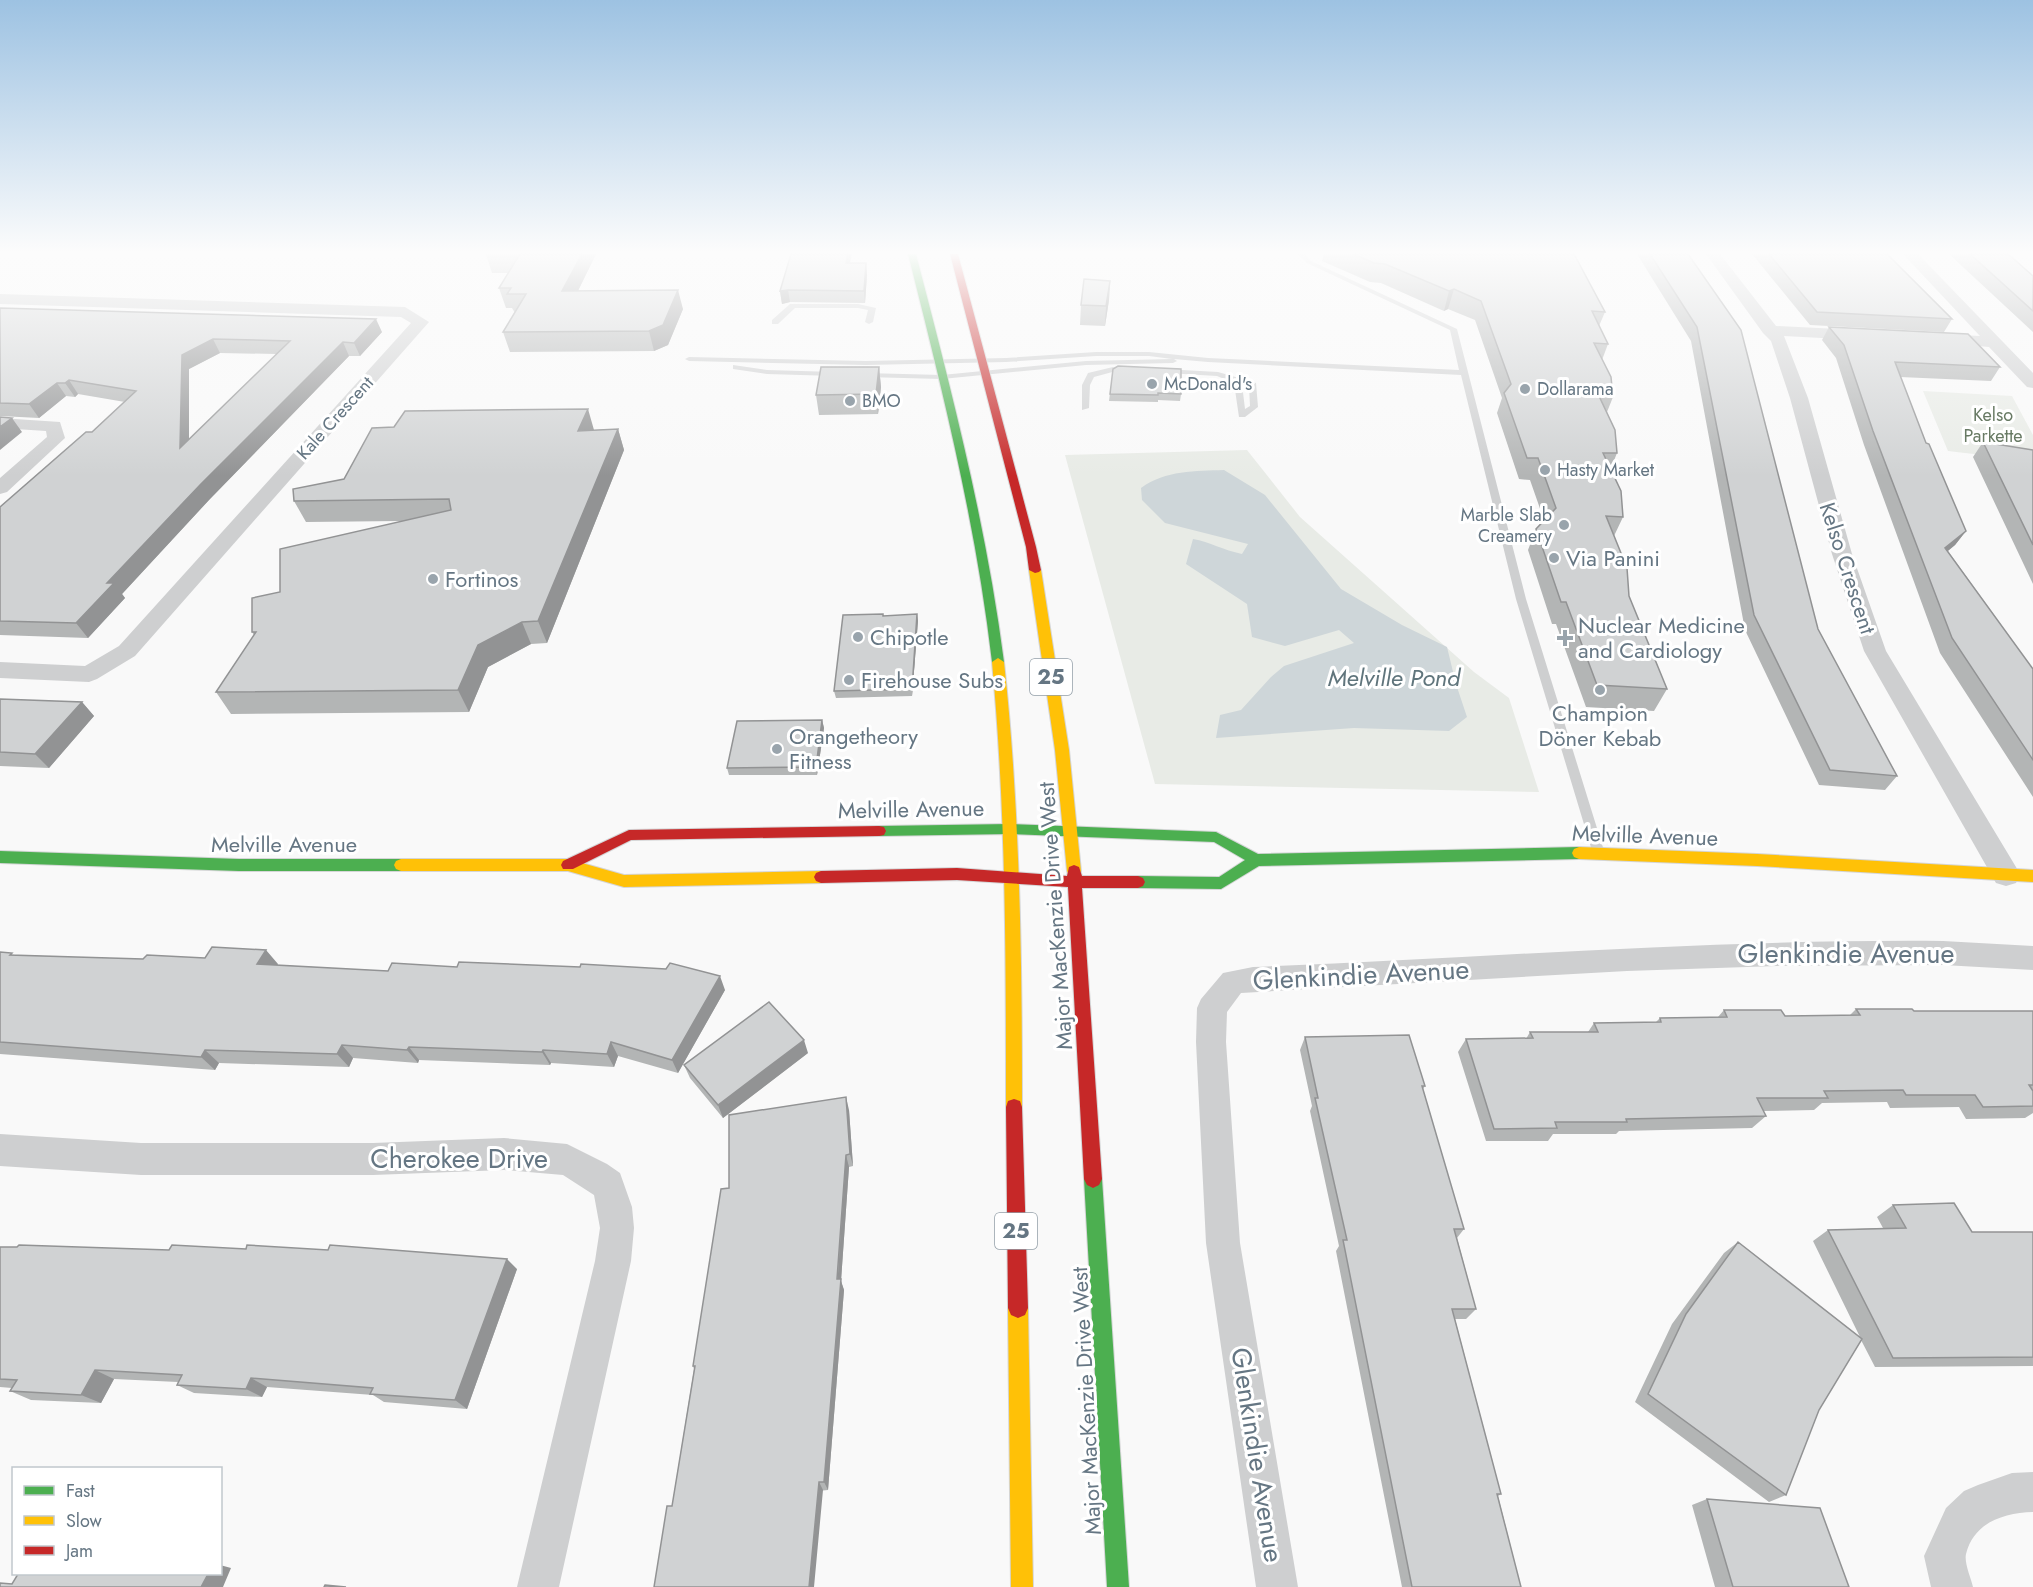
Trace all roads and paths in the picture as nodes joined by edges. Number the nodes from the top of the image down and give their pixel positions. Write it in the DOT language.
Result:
graph roads {
  1 [pos="416,328"];
  2 [pos="931,328"];
  3 [pos="974,328"];
  4 [pos="1451,328"];
  5 [pos="1980,328"];
  6 [pos="1769,330"];
  7 [pos="1873,336"];
  8 [pos="1929,339"];
  9 [pos="1993,342"];
  10 [pos="939,362"];
  11 [pos="984,367"];
  12 [pos="1465,373"];
  13 [pos="847,375"];
  14 [pos="859,375"];
  15 [pos="1227,376"];
  16 [pos="942,377"];
  17 [pos="2033,383"];
  18 [pos="1085,408"];
  19 [pos="0,423"];
  20 [pos="0,488"];
  21 [pos="0,670"];
  22 [pos="1010,829"];
  23 [pos="1072,831"];
  24 [pos="1599,854"];
  25 [pos="0,857"];
  26 [pos="1256,860"];
  27 [pos="568,865"];
  28 [pos="2006,875"];
  29 [pos="1013,876"];
  30 [pos="2033,876"];
  31 [pos="1076,882"];
  32 [pos="2033,957"];
  33 [pos="0,1150"];
  34 [pos="2033,1492"];
  35 [pos="538,1587"];
  36 [pos="1022,1587"];
  37 [pos="1118,1587"];
  38 [pos="1277,1587"];
  39 [pos="1952,1587"];
  1 -- 21 [label="street, Kale Crescent"];
  2 -- 10 [label="main road, Major MacKenzie Drive West / 25"];
  3 -- 11 [label="main road, Major MacKenzie Drive West / 25"];
  4 -- 12 [label="lane"];
  5 -- 9 [label="street"];
  6 -- 7 [label="street"];
  6 -- 28 [label="street, Kelso Crescent"];
  8 -- 9 [label="street"];
  9 -- 17 [label="street"];
  10 -- 11 [label="lane"];
  10 -- 13 [label="lane"];
  10 -- 16 [label="main road, Major MacKenzie Drive West / 25"];
  11 -- 12 [label="lane"];
  11 -- 16 [label="lane"];
  11 -- 23 [label="main road, Major MacKenzie Drive West / 25"];
  12 -- 24 [label="lane"];
  14 -- 16 [label="lane"];
  15 -- 15 [label="lane"];
  15 -- 18 [label="lane"];
  16 -- 22 [label="main road, Major MacKenzie Drive West / 25"];
  19 -- 20 [label="street"];
  22 -- 23 [label="main road, Melville Avenue"];
  22 -- 27 [label="main road, Melville Avenue"];
  22 -- 29 [label="main road, Major MacKenzie Drive West / 25"];
  23 -- 26 [label="main road, Melville Avenue"];
  23 -- 31 [label="main road, Major MacKenzie Drive West / 25"];
  24 -- 26 [label="main road, Melville Avenue"];
  24 -- 28 [label="main road, Melville Avenue"];
  25 -- 27 [label="main road, Melville Avenue"];
  26 -- 31 [label="main road, Melville Avenue"];
  27 -- 29 [label="main road, Melville Avenue"];
  28 -- 30 [label="main road, Melville Avenue"];
  29 -- 31 [label="main road, Melville Avenue"];
  29 -- 36 [label="main road, Major MacKenzie Drive West / 25"];
  31 -- 37 [label="main road, Major MacKenzie Drive West / 25"];
  32 -- 38 [label="street, Glenkindie Avenue"];
  33 -- 35 [label="street, Cherokee Drive"];
  34 -- 39 [label="street"];
}
